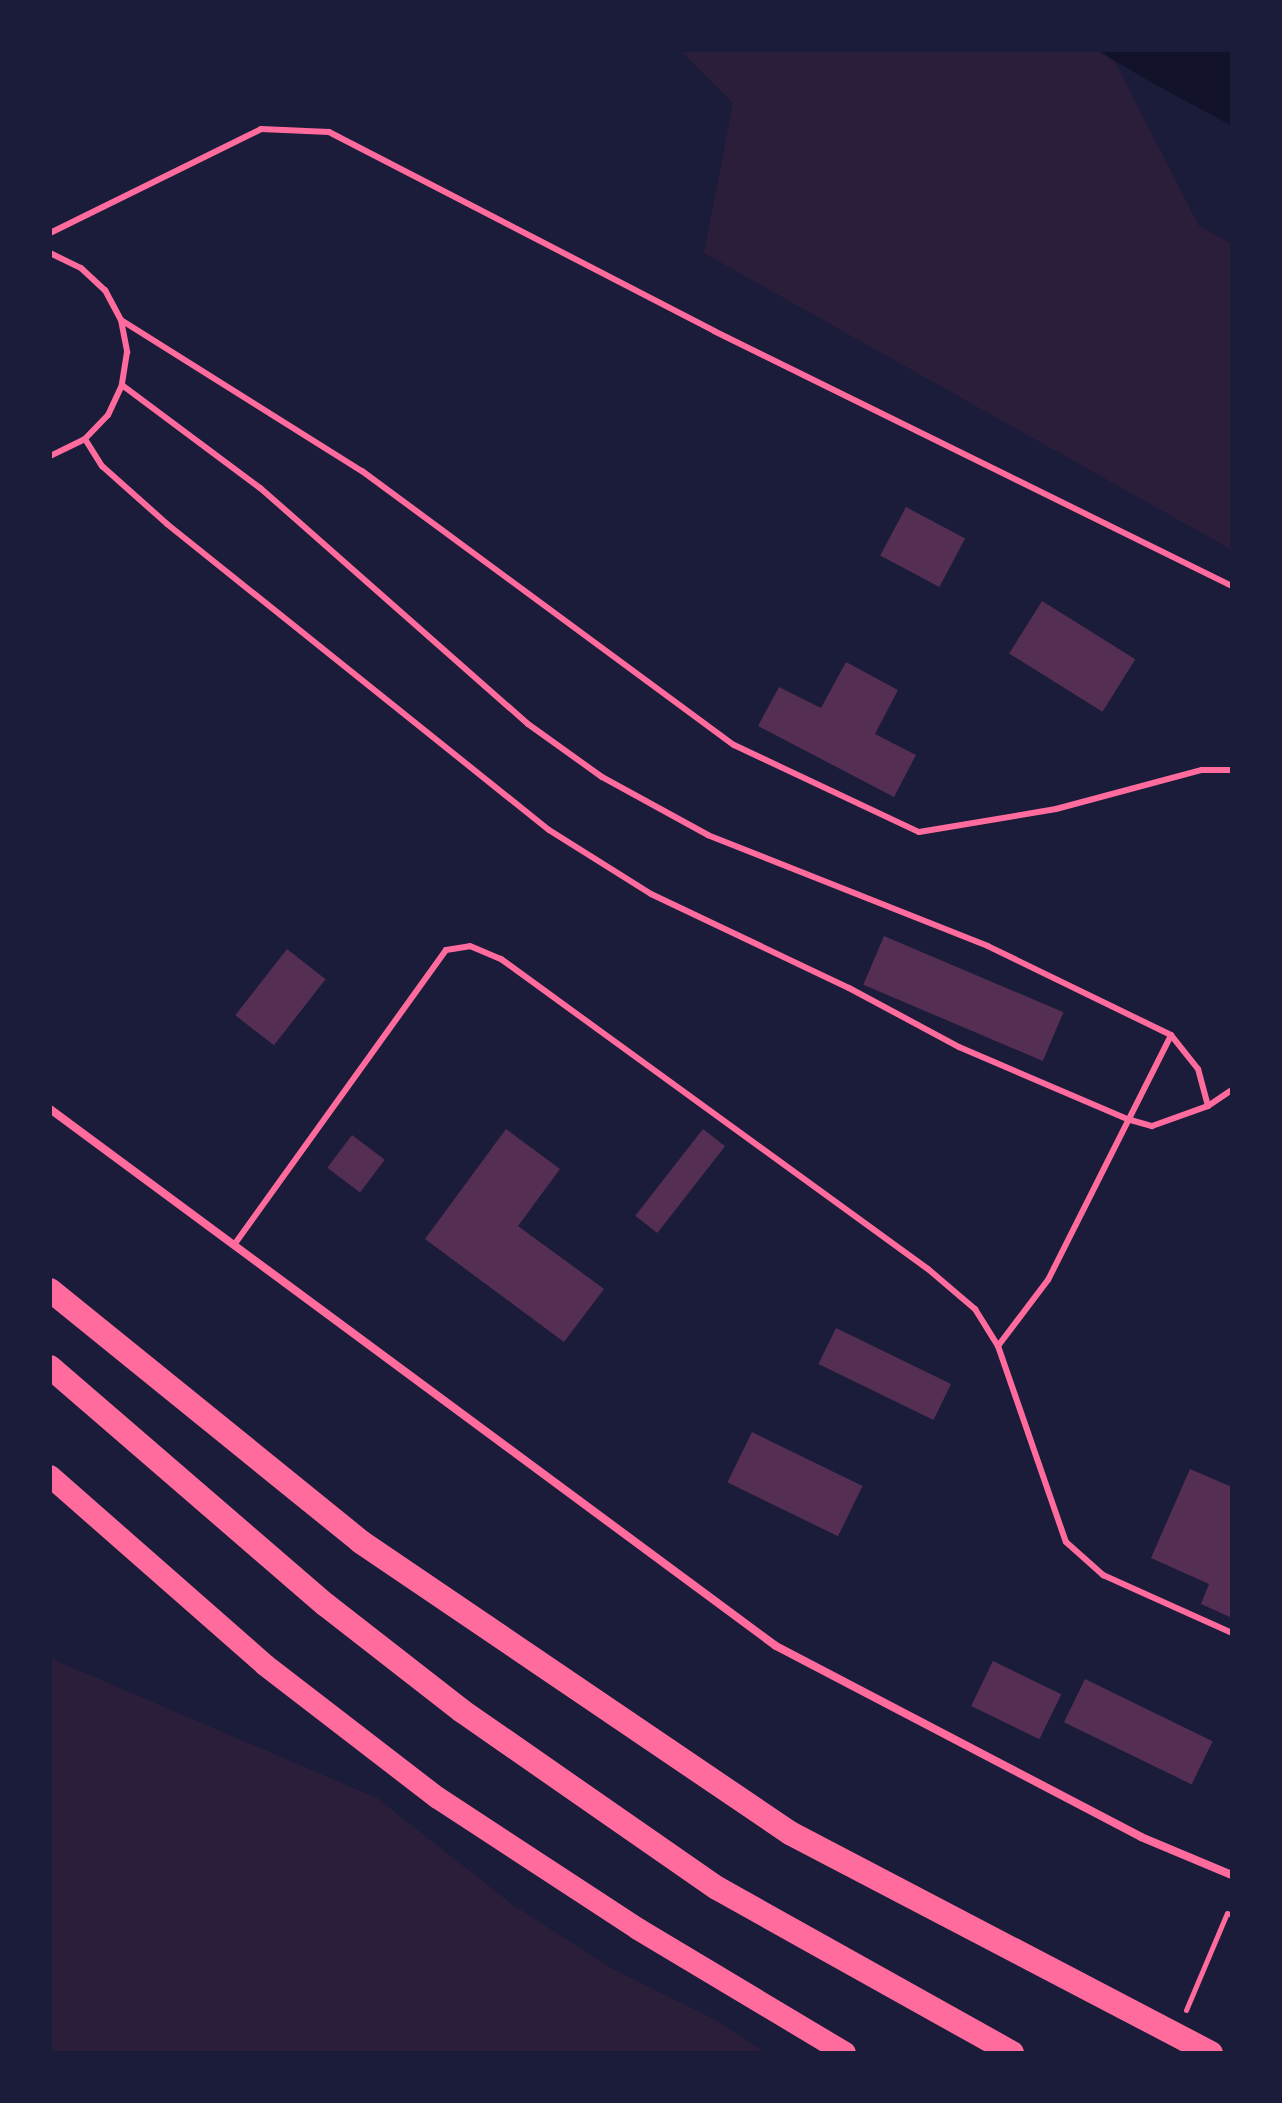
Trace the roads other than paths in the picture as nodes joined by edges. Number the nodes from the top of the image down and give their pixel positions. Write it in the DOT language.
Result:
graph roads {
  1 [pos="50,233"];
  2 [pos="50,253"];
  3 [pos="121,320"];
  4 [pos="122,385"];
  5 [pos="85,439"];
  6 [pos="50,456"];
  7 [pos="1232,586"];
  8 [pos="1232,770"];
  9 [pos="1171,1035"];
  10 [pos="1232,1090"];
  11 [pos="1208,1106"];
  12 [pos="50,1109"];
  13 [pos="1127,1119"];
  14 [pos="234,1245"];
  15 [pos="50,1290"];
  16 [pos="998,1346"];
  17 [pos="50,1367"];
  18 [pos="50,1476"];
  19 [pos="1232,1633"];
  20 [pos="1232,1875"];
  21 [pos="845,2053"];
  22 [pos="1012,2053"];
  23 [pos="1211,2053"];
  1 -- 7 [label="lane"];
  2 -- 3 [label="lane"];
  3 -- 4 [label="lane"];
  3 -- 8 [label="lane"];
  4 -- 5 [label="lane"];
  4 -- 9 [label="lane"];
  5 -- 6 [label="lane"];
  5 -- 13 [label="lane"];
  9 -- 11 [label="lane"];
  9 -- 13 [label="lane"];
  10 -- 11 [label="lane"];
  11 -- 13 [label="lane"];
  12 -- 14 [label="street"];
  13 -- 16 [label="lane"];
  14 -- 16 [label="lane"];
  14 -- 20 [label="street"];
  15 -- 23 [label="highway"];
  16 -- 19 [label="lane"];
  17 -- 22 [label="highway"];
  18 -- 21 [label="highway"];
}
